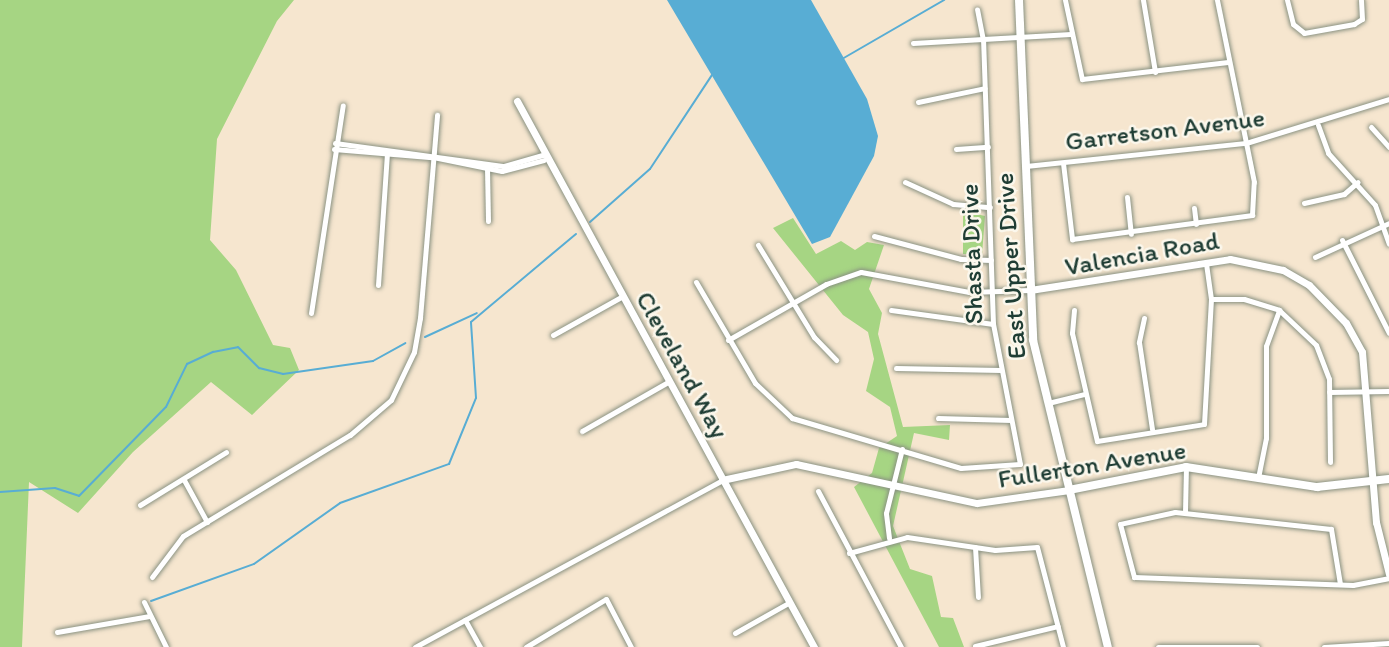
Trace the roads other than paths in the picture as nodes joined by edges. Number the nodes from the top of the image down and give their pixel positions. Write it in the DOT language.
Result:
graph roads {
  1 [pos="1019,0"];
  2 [pos="1065,0"];
  3 [pos="1143,0"];
  4 [pos="1217,0"];
  5 [pos="1287,0"];
  6 [pos="1361,0"];
  7 [pos="977,10"];
  8 [pos="1071,34"];
  9 [pos="984,40"];
  10 [pos="1020,40"];
  11 [pos="913,43"];
  12 [pos="1228,62"];
  13 [pos="1155,72"];
  14 [pos="985,88"];
  15 [pos="1389,100"];
  16 [pos="517,101"];
  17 [pos="918,102"];
  18 [pos="343,105"];
  19 [pos="437,115"];
  20 [pos="1318,125"];
  21 [pos="1371,127"];
  22 [pos="1246,143"];
  23 [pos="334,146"];
  24 [pos="988,147"];
  25 [pos="1389,147"];
  26 [pos="956,149"];
  27 [pos="387,153"];
  28 [pos="438,156"];
  29 [pos="543,157"];
  30 [pos="1063,163"];
  31 [pos="487,167"];
  32 [pos="1024,167"];
  33 [pos="905,182"];
  34 [pos="1359,182"];
  35 [pos="1127,197"];
  36 [pos="1304,203"];
  37 [pos="990,207"];
  38 [pos="1194,208"];
  39 [pos="488,221"];
  40 [pos="1196,224"];
  41 [pos="1386,224"];
  42 [pos="1131,234"];
  43 [pos="874,236"];
  44 [pos="1342,240"];
  45 [pos="1389,244"];
  46 [pos="758,245"];
  47 [pos="1315,257"];
  48 [pos="991,260"];
  49 [pos="1206,263"];
  50 [pos="696,282"];
  51 [pos="378,285"];
  52 [pos="1030,290"];
  53 [pos="992,291"];
  54 [pos="621,297"];
  55 [pos="1211,299"];
  56 [pos="793,303"];
  57 [pos="891,310"];
  58 [pos="1074,310"];
  59 [pos="1279,310"];
  60 [pos="311,313"];
  61 [pos="1144,318"];
  62 [pos="993,324"];
  63 [pos="1389,333"];
  64 [pos="553,335"];
  65 [pos="728,340"];
  66 [pos="836,360"];
  67 [pos="896,368"];
  68 [pos="1001,370"];
  69 [pos="668,383"];
  70 [pos="1369,391"];
  71 [pos="1389,391"];
  72 [pos="1329,392"];
  73 [pos="1085,394"];
  74 [pos="1048,403"];
  75 [pos="938,418"];
  76 [pos="1011,420"];
  77 [pos="1152,429"];
  78 [pos="582,431"];
  79 [pos="902,449"];
  80 [pos="226,452"];
  81 [pos="1330,462"];
  82 [pos="1186,467"];
  83 [pos="1258,478"];
  84 [pos="1389,479"];
  85 [pos="184,480"];
  86 [pos="722,480"];
  87 [pos="1374,481"];
  88 [pos="892,484"];
  89 [pos="1069,490"];
  90 [pos="818,491"];
  91 [pos="140,505"];
  92 [pos="1185,513"];
  93 [pos="207,522"];
  94 [pos="889,538"];
  95 [pos="975,547"];
  96 [pos="849,553"];
  97 [pos="1389,576"];
  98 [pos="152,577"];
  99 [pos="1340,584"];
  100 [pos="978,597"];
  101 [pos="144,602"];
  102 [pos="790,602"];
  103 [pos="150,616"];
  104 [pos="465,620"];
  105 [pos="1058,626"];
  106 [pos="57,632"];
  107 [pos="735,633"];
  108 [pos="1389,643"];
  109 [pos="975,646"];
  110 [pos="1193,646"];
  111 [pos="166,647"];
  112 [pos="415,647"];
  113 [pos="480,647"];
  114 [pos="526,647"];
  115 [pos="631,647"];
  116 [pos="814,647"];
  117 [pos="901,647"];
  118 [pos="1063,647"];
  119 [pos="1106,647"];
  120 [pos="1158,647"];
  121 [pos="1257,647"];
  122 [pos="1324,647"];
  123 [pos="1376,647"];
  1 -- 10 [label="main road, East Upper Drive"];
  2 -- 8 [label="street"];
  3 -- 13 [label="street"];
  4 -- 12 [label="street"];
  5 -- 6 [label="street"];
  7 -- 9 [label="street, Shasta Drive"];
  8 -- 10 [label="street"];
  8 -- 13 [label="street"];
  9 -- 10 [label="street"];
  9 -- 11 [label="street"];
  9 -- 14 [label="street, Shasta Drive"];
  10 -- 32 [label="main road, East Upper Drive"];
  12 -- 13 [label="street"];
  12 -- 22 [label="street"];
  14 -- 17 [label="street"];
  14 -- 24 [label="street, Shasta Drive"];
  15 -- 20 [label="street, Garretson Avenue"];
  16 -- 29 [label="street, Cleveland Way"];
  18 -- 23 [label="street"];
  19 -- 28 [label="street"];
  20 -- 22 [label="street, Garretson Avenue"];
  20 -- 34 [label="street"];
  21 -- 25 [label="street"];
  22 -- 30 [label="street, Garretson Avenue"];
  22 -- 40 [label="street"];
  23 -- 27 [label="street"];
  23 -- 60 [label="street"];
  24 -- 26 [label="street"];
  24 -- 37 [label="street, Shasta Drive"];
  27 -- 28 [label="street"];
  27 -- 51 [label="street"];
  28 -- 31 [label="street"];
  28 -- 93 [label="street"];
  29 -- 31 [label="street"];
  29 -- 54 [label="street, Cleveland Way"];
  30 -- 32 [label="street, Garretson Avenue"];
  30 -- 42 [label="street"];
  31 -- 39 [label="street"];
  32 -- 52 [label="main road, East Upper Drive"];
  33 -- 37 [label="street"];
  34 -- 36 [label="street"];
  34 -- 41 [label="street"];
  35 -- 42 [label="street"];
  37 -- 48 [label="street, Shasta Drive"];
  38 -- 40 [label="street"];
  40 -- 42 [label="street"];
  41 -- 44 [label="street"];
  41 -- 45 [label="street"];
  43 -- 48 [label="street"];
  44 -- 47 [label="street"];
  44 -- 63 [label="street"];
  46 -- 56 [label="street"];
  48 -- 53 [label="street, Shasta Drive"];
  49 -- 52 [label="street, Valencia Road"];
  49 -- 55 [label="street"];
  49 -- 70 [label="street, Valencia Road"];
  50 -- 65 [label="street"];
  52 -- 53 [label="street, Valencia Road"];
  52 -- 74 [label="main road, East Upper Drive"];
  53 -- 56 [label="street, Valencia Road"];
  53 -- 62 [label="street, Shasta Drive"];
  54 -- 64 [label="street"];
  54 -- 69 [label="street, Cleveland Way"];
  55 -- 59 [label="street"];
  55 -- 77 [label="street"];
  56 -- 65 [label="street, Valencia Road"];
  56 -- 66 [label="street"];
  57 -- 62 [label="street"];
  58 -- 73 [label="street"];
  59 -- 72 [label="street"];
  59 -- 83 [label="street"];
  61 -- 77 [label="street"];
  62 -- 68 [label="street, Shasta Drive"];
  65 -- 79 [label="street"];
  67 -- 68 [label="street"];
  68 -- 76 [label="street, Shasta Drive"];
  69 -- 78 [label="street"];
  69 -- 86 [label="street, Cleveland Way"];
  70 -- 71 [label="street"];
  70 -- 72 [label="street"];
  70 -- 87 [label="street, Valencia Road"];
  72 -- 81 [label="street"];
  73 -- 74 [label="street"];
  73 -- 77 [label="street"];
  74 -- 89 [label="main road, East Upper Drive"];
  75 -- 76 [label="street"];
  76 -- 79 [label="street, Shasta Drive"];
  79 -- 88 [label="street"];
  80 -- 85 [label="street"];
  82 -- 83 [label="main road, Fullerton Avenue"];
  82 -- 89 [label="main road, Fullerton Avenue"];
  82 -- 92 [label="street"];
  83 -- 87 [label="main road, Fullerton Avenue"];
  84 -- 87 [label="main road, Fullerton Avenue"];
  85 -- 91 [label="street"];
  85 -- 93 [label="street"];
  86 -- 88 [label="street, Fullerton Avenue"];
  86 -- 102 [label="street, Cleveland Way"];
  86 -- 104 [label="street"];
  87 -- 97 [label="street, Valencia Road"];
  88 -- 89 [label="street, Fullerton Avenue"];
  88 -- 94 [label="street"];
  89 -- 119 [label="main road, East Upper Drive"];
  90 -- 96 [label="street"];
  92 -- 99 [label="street"];
  92 -- 99 [label="street"];
  93 -- 98 [label="street"];
  94 -- 95 [label="street"];
  94 -- 96 [label="street"];
  95 -- 100 [label="street"];
  95 -- 105 [label="street"];
  96 -- 117 [label="street"];
  97 -- 99 [label="street"];
  101 -- 103 [label="street"];
  102 -- 107 [label="street"];
  102 -- 116 [label="street, Cleveland Way"];
  103 -- 106 [label="street"];
  103 -- 111 [label="street"];
  104 -- 112 [label="street"];
  104 -- 113 [label="street"];
  105 -- 109 [label="street"];
  105 -- 118 [label="street"];
  108 -- 123 [label="street"];
  110 -- 120 [label="street"];
  110 -- 121 [label="street"];
  114 -- 115 [label="street"];
  122 -- 123 [label="street"];
}
